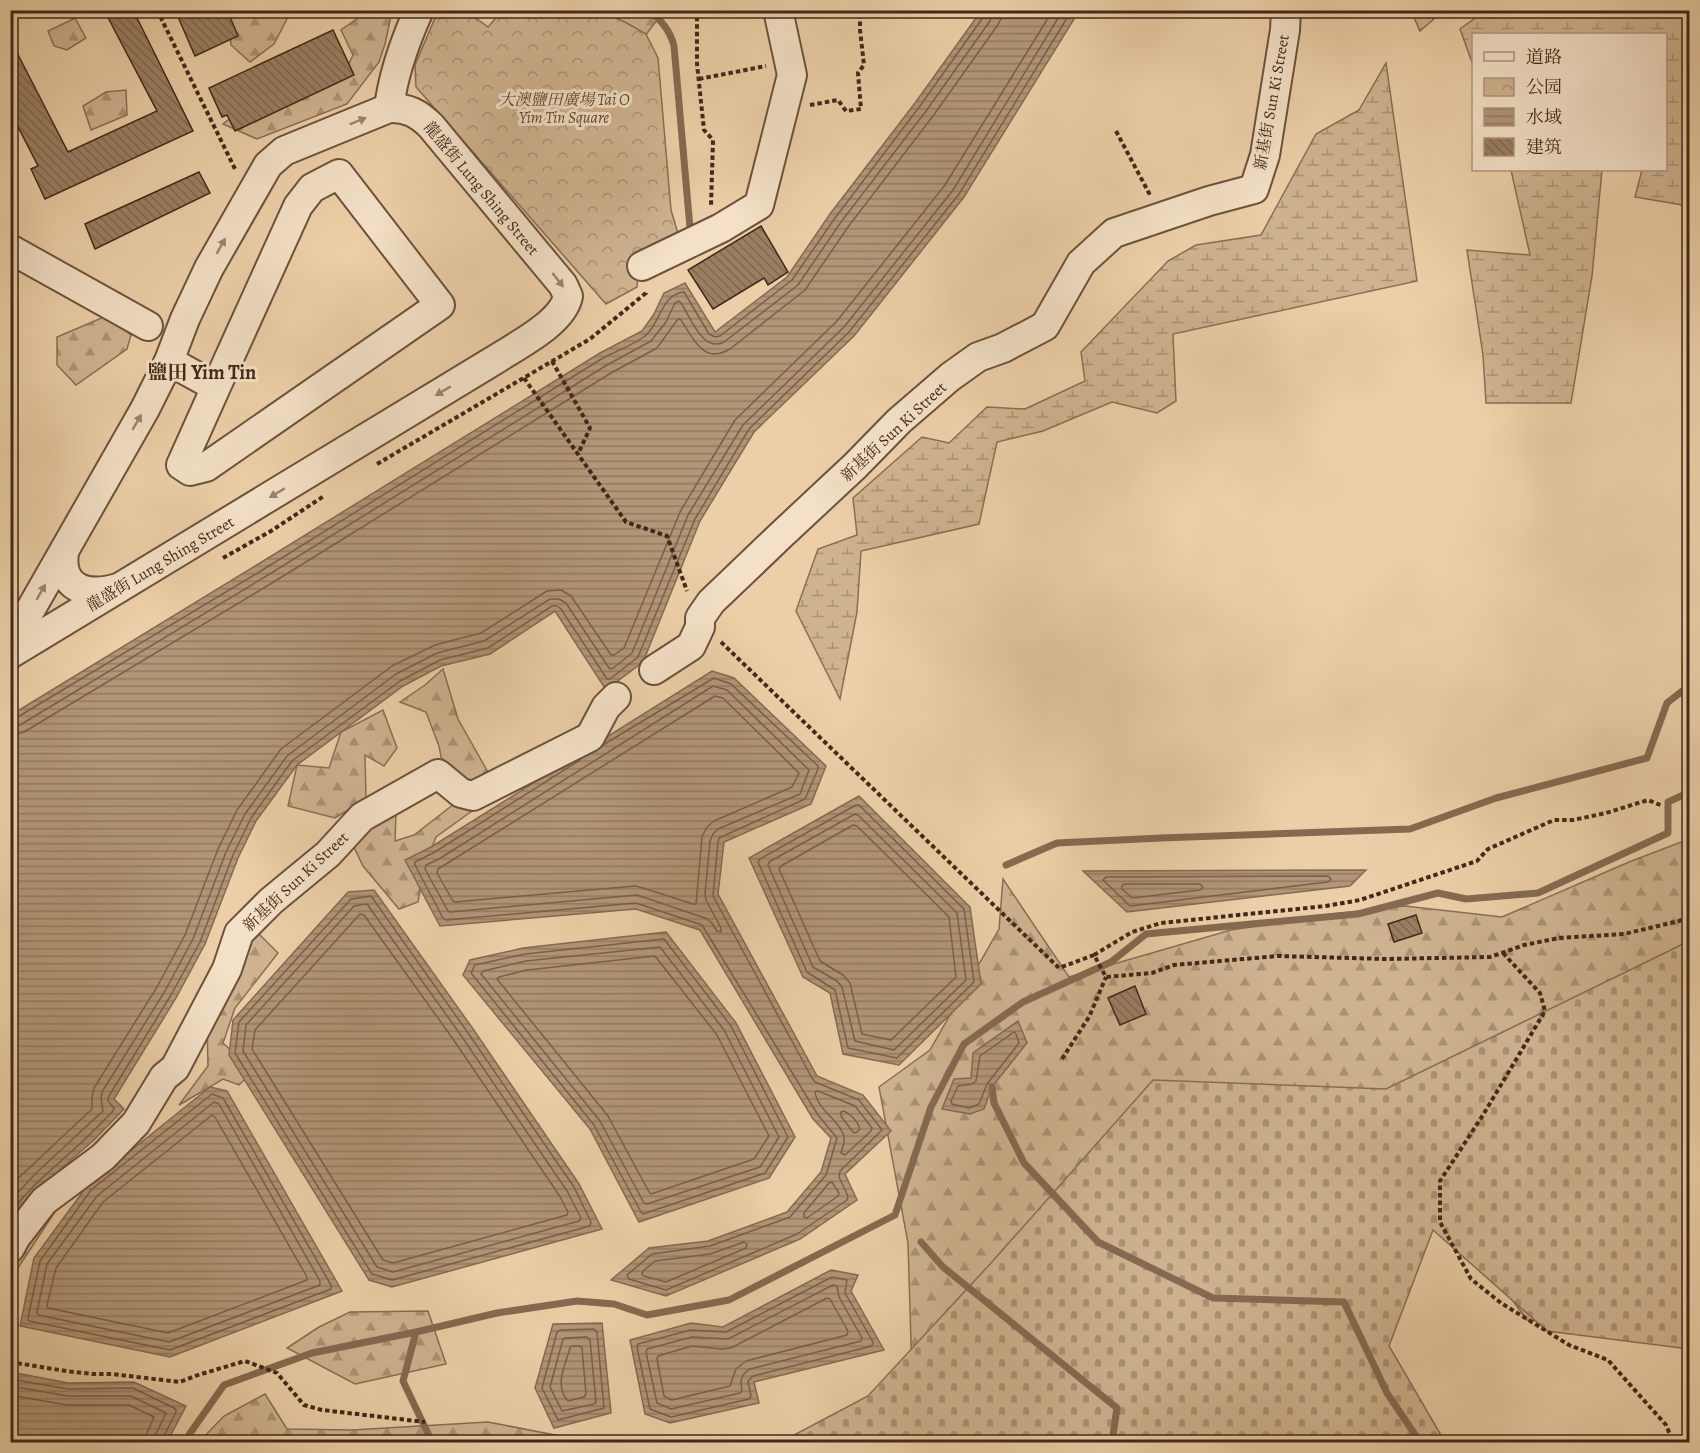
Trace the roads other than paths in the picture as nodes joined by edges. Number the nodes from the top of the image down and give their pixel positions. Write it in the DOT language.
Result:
graph roads {
  1 [pos="419,10"];
  2 [pos="778,10"];
  3 [pos="1286,10"];
  4 [pos="389,108"];
  5 [pos="10,249"];
  6 [pos="642,266"];
  7 [pos="148,326"];
  8 [pos="169,361"];
  9 [pos="216,387"];
  10 [pos="64,552"];
  11 [pos="123,586"];
  12 [pos="10,642"];
  13 [pos="10,654"];
  14 [pos="654,670"];
  15 [pos="616,697"];
  16 [pos="10,1248"];
  1 -- 4 [label="street"];
  2 -- 6 [label="street"];
  3 -- 14 [label="street, 新基街 Sun Ki Street"];
  8 -- 4 [label="street, one-way"];
  4 -- 11 [label="street, 龍盛街 Lung Shing Street, one-way"];
  5 -- 7 [label="street"];
  8 -- 9 [label="street"];
  10 -- 8 [label="street, one-way"];
  9 -- 9 [label="street"];
  10 -- 11 [label="street"];
  12 -- 10 [label="street, one-way"];
  11 -- 13 [label="street, 龍盛街 Lung Shing Street"];
  15 -- 16 [label="street, 新基街 Sun Ki Street"];
}
